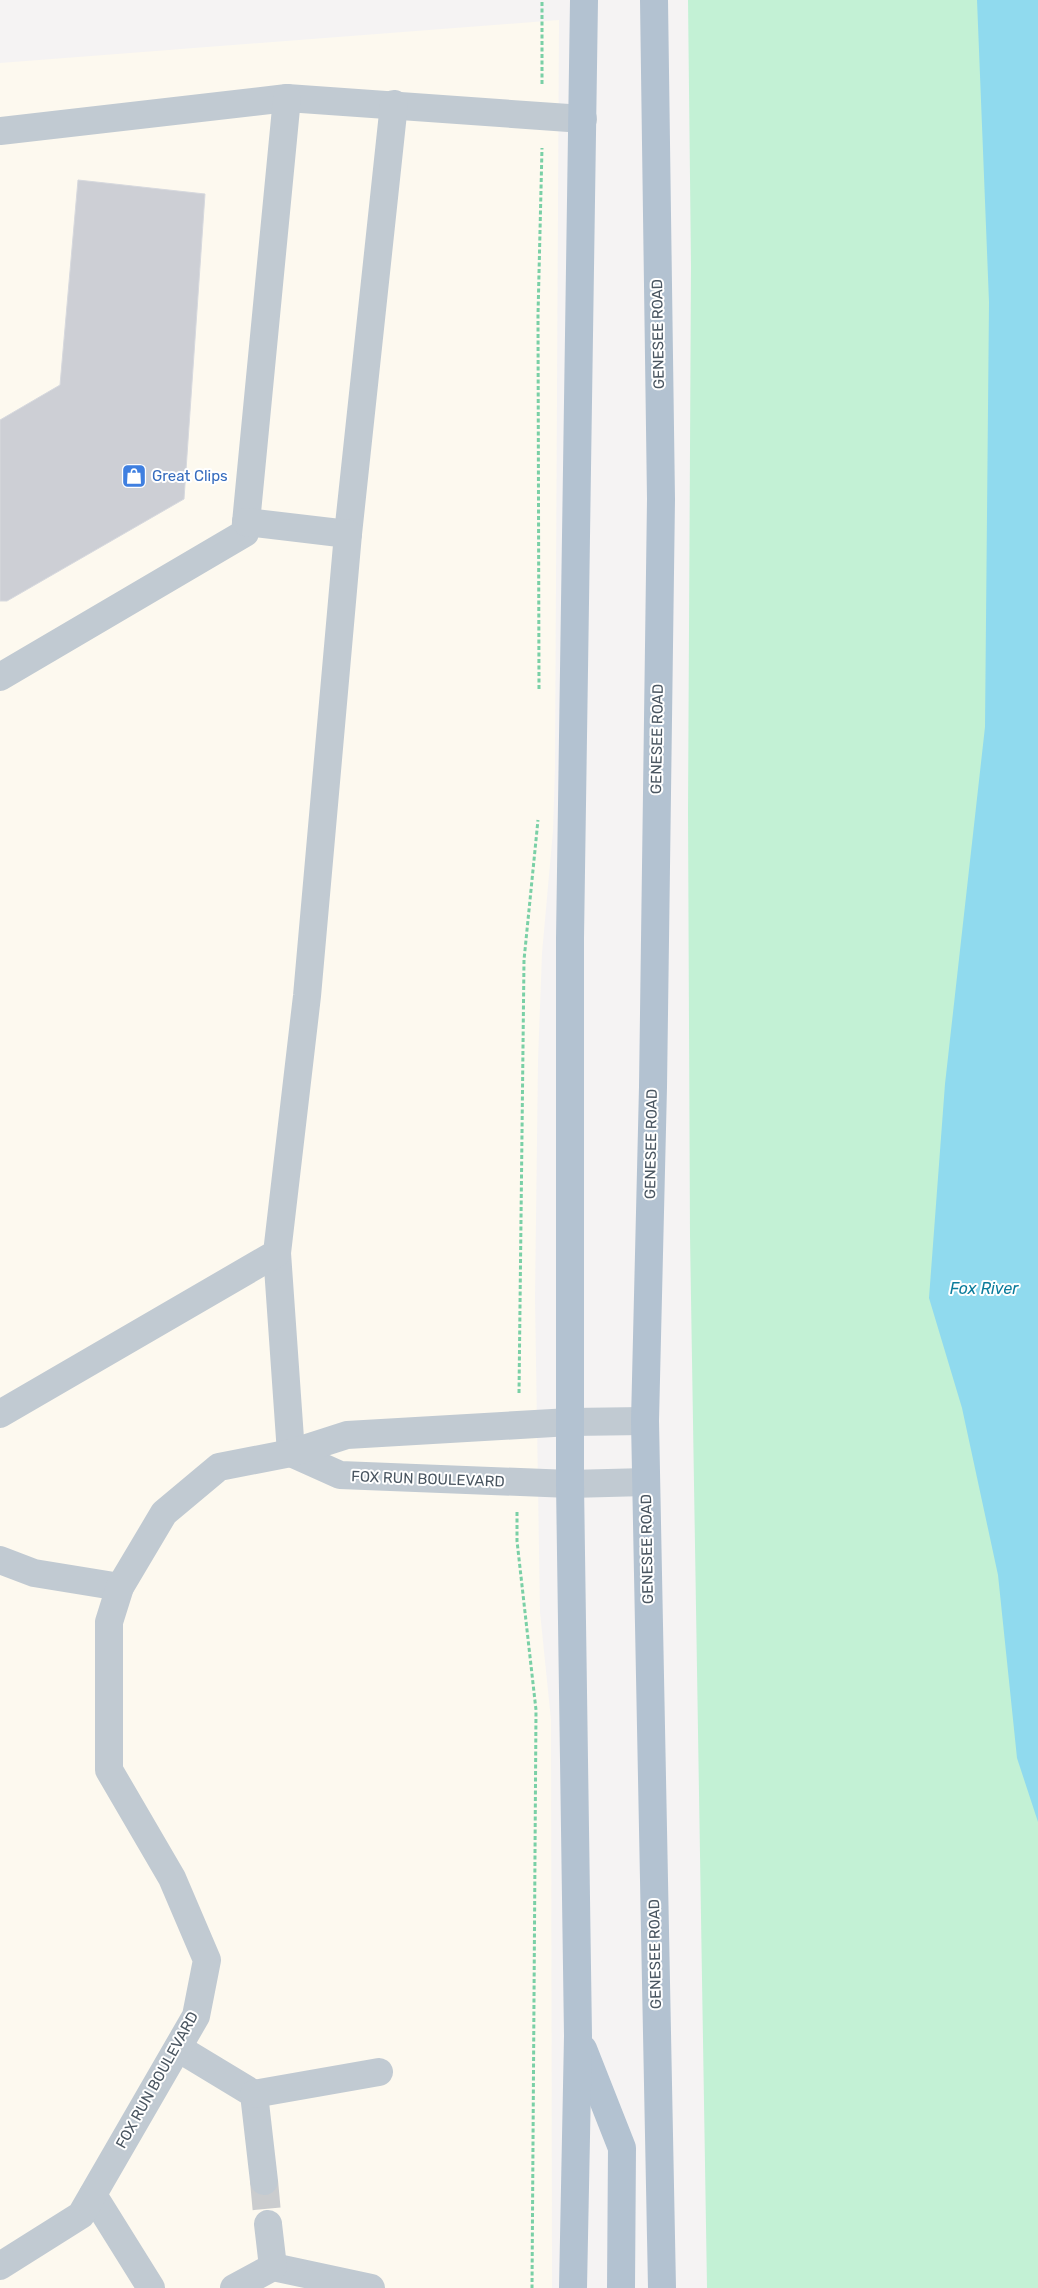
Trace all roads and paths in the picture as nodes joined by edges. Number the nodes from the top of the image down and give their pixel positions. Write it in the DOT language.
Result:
graph roads {
  1 [pos="542,0"];
  2 [pos="584,0"];
  3 [pos="654,0"];
  4 [pos="542,54"];
  5 [pos="287,98"];
  6 [pos="394,104"];
  7 [pos="582,119"];
  8 [pos="0,131"];
  9 [pos="543,170"];
  10 [pos="246,522"];
  11 [pos="348,534"];
  12 [pos="0,677"];
  13 [pos="540,698"];
  14 [pos="538,816"];
  15 [pos="276,1253"];
  16 [pos="519,1354"];
  17 [pos="0,1414"];
  18 [pos="645,1421"];
  19 [pos="570,1422"];
  20 [pos="291,1453"];
  21 [pos="646,1482"];
  22 [pos="570,1484"];
  23 [pos="517,1541"];
  24 [pos="0,1560"];
  25 [pos="120,1586"];
  26 [pos="578,2036"];
  27 [pos="178,2048"];
  28 [pos="379,2072"];
  29 [pos="254,2094"];
  30 [pos="264,2181"];
  31 [pos="93,2195"];
  32 [pos="268,2224"];
  33 [pos="0,2266"];
  34 [pos="273,2267"];
  35 [pos="151,2288"];
  36 [pos="234,2288"];
  37 [pos="371,2288"];
  38 [pos="532,2288"];
  39 [pos="573,2288"];
  40 [pos="621,2288"];
  41 [pos="662,2288"];
  1 -- 4 [label="path"];
  2 -- 7 [label="main road"];
  3 -- 18 [label="main road, GENESEE ROAD"];
  5 -- 6 [label="lane"];
  5 -- 8 [label="lane"];
  5 -- 10 [label="lane"];
  6 -- 7 [label="lane"];
  6 -- 11 [label="lane"];
  7 -- 19 [label="main road"];
  9 -- 13 [label="path"];
  10 -- 11 [label="lane"];
  10 -- 12 [label="lane"];
  11 -- 15 [label="lane"];
  14 -- 16 [label="path"];
  15 -- 17 [label="lane"];
  15 -- 20 [label="lane"];
  18 -- 19 [label="lane, FOX RUN BOULEVARD"];
  18 -- 21 [label="main road, GENESEE ROAD"];
  19 -- 20 [label="lane, FOX RUN BOULEVARD"];
  19 -- 22 [label="main road"];
  20 -- 22 [label="lane, FOX RUN BOULEVARD"];
  20 -- 25 [label="lane, FOX RUN BOULEVARD"];
  21 -- 22 [label="lane, FOX RUN BOULEVARD"];
  21 -- 41 [label="main road, GENESEE ROAD"];
  22 -- 26 [label="main road"];
  23 -- 38 [label="path"];
  24 -- 25 [label="lane"];
  25 -- 27 [label="lane, FOX RUN BOULEVARD"];
  26 -- 39 [label="main road"];
  26 -- 40 [label="main road"];
  27 -- 29 [label="lane"];
  27 -- 31 [label="lane, FOX RUN BOULEVARD"];
  28 -- 29 [label="lane"];
  29 -- 30 [label="lane"];
  31 -- 33 [label="lane, FOX RUN BOULEVARD"];
  31 -- 35 [label="lane"];
  32 -- 34 [label="lane"];
  34 -- 36 [label="lane"];
  34 -- 37 [label="lane"];
}
